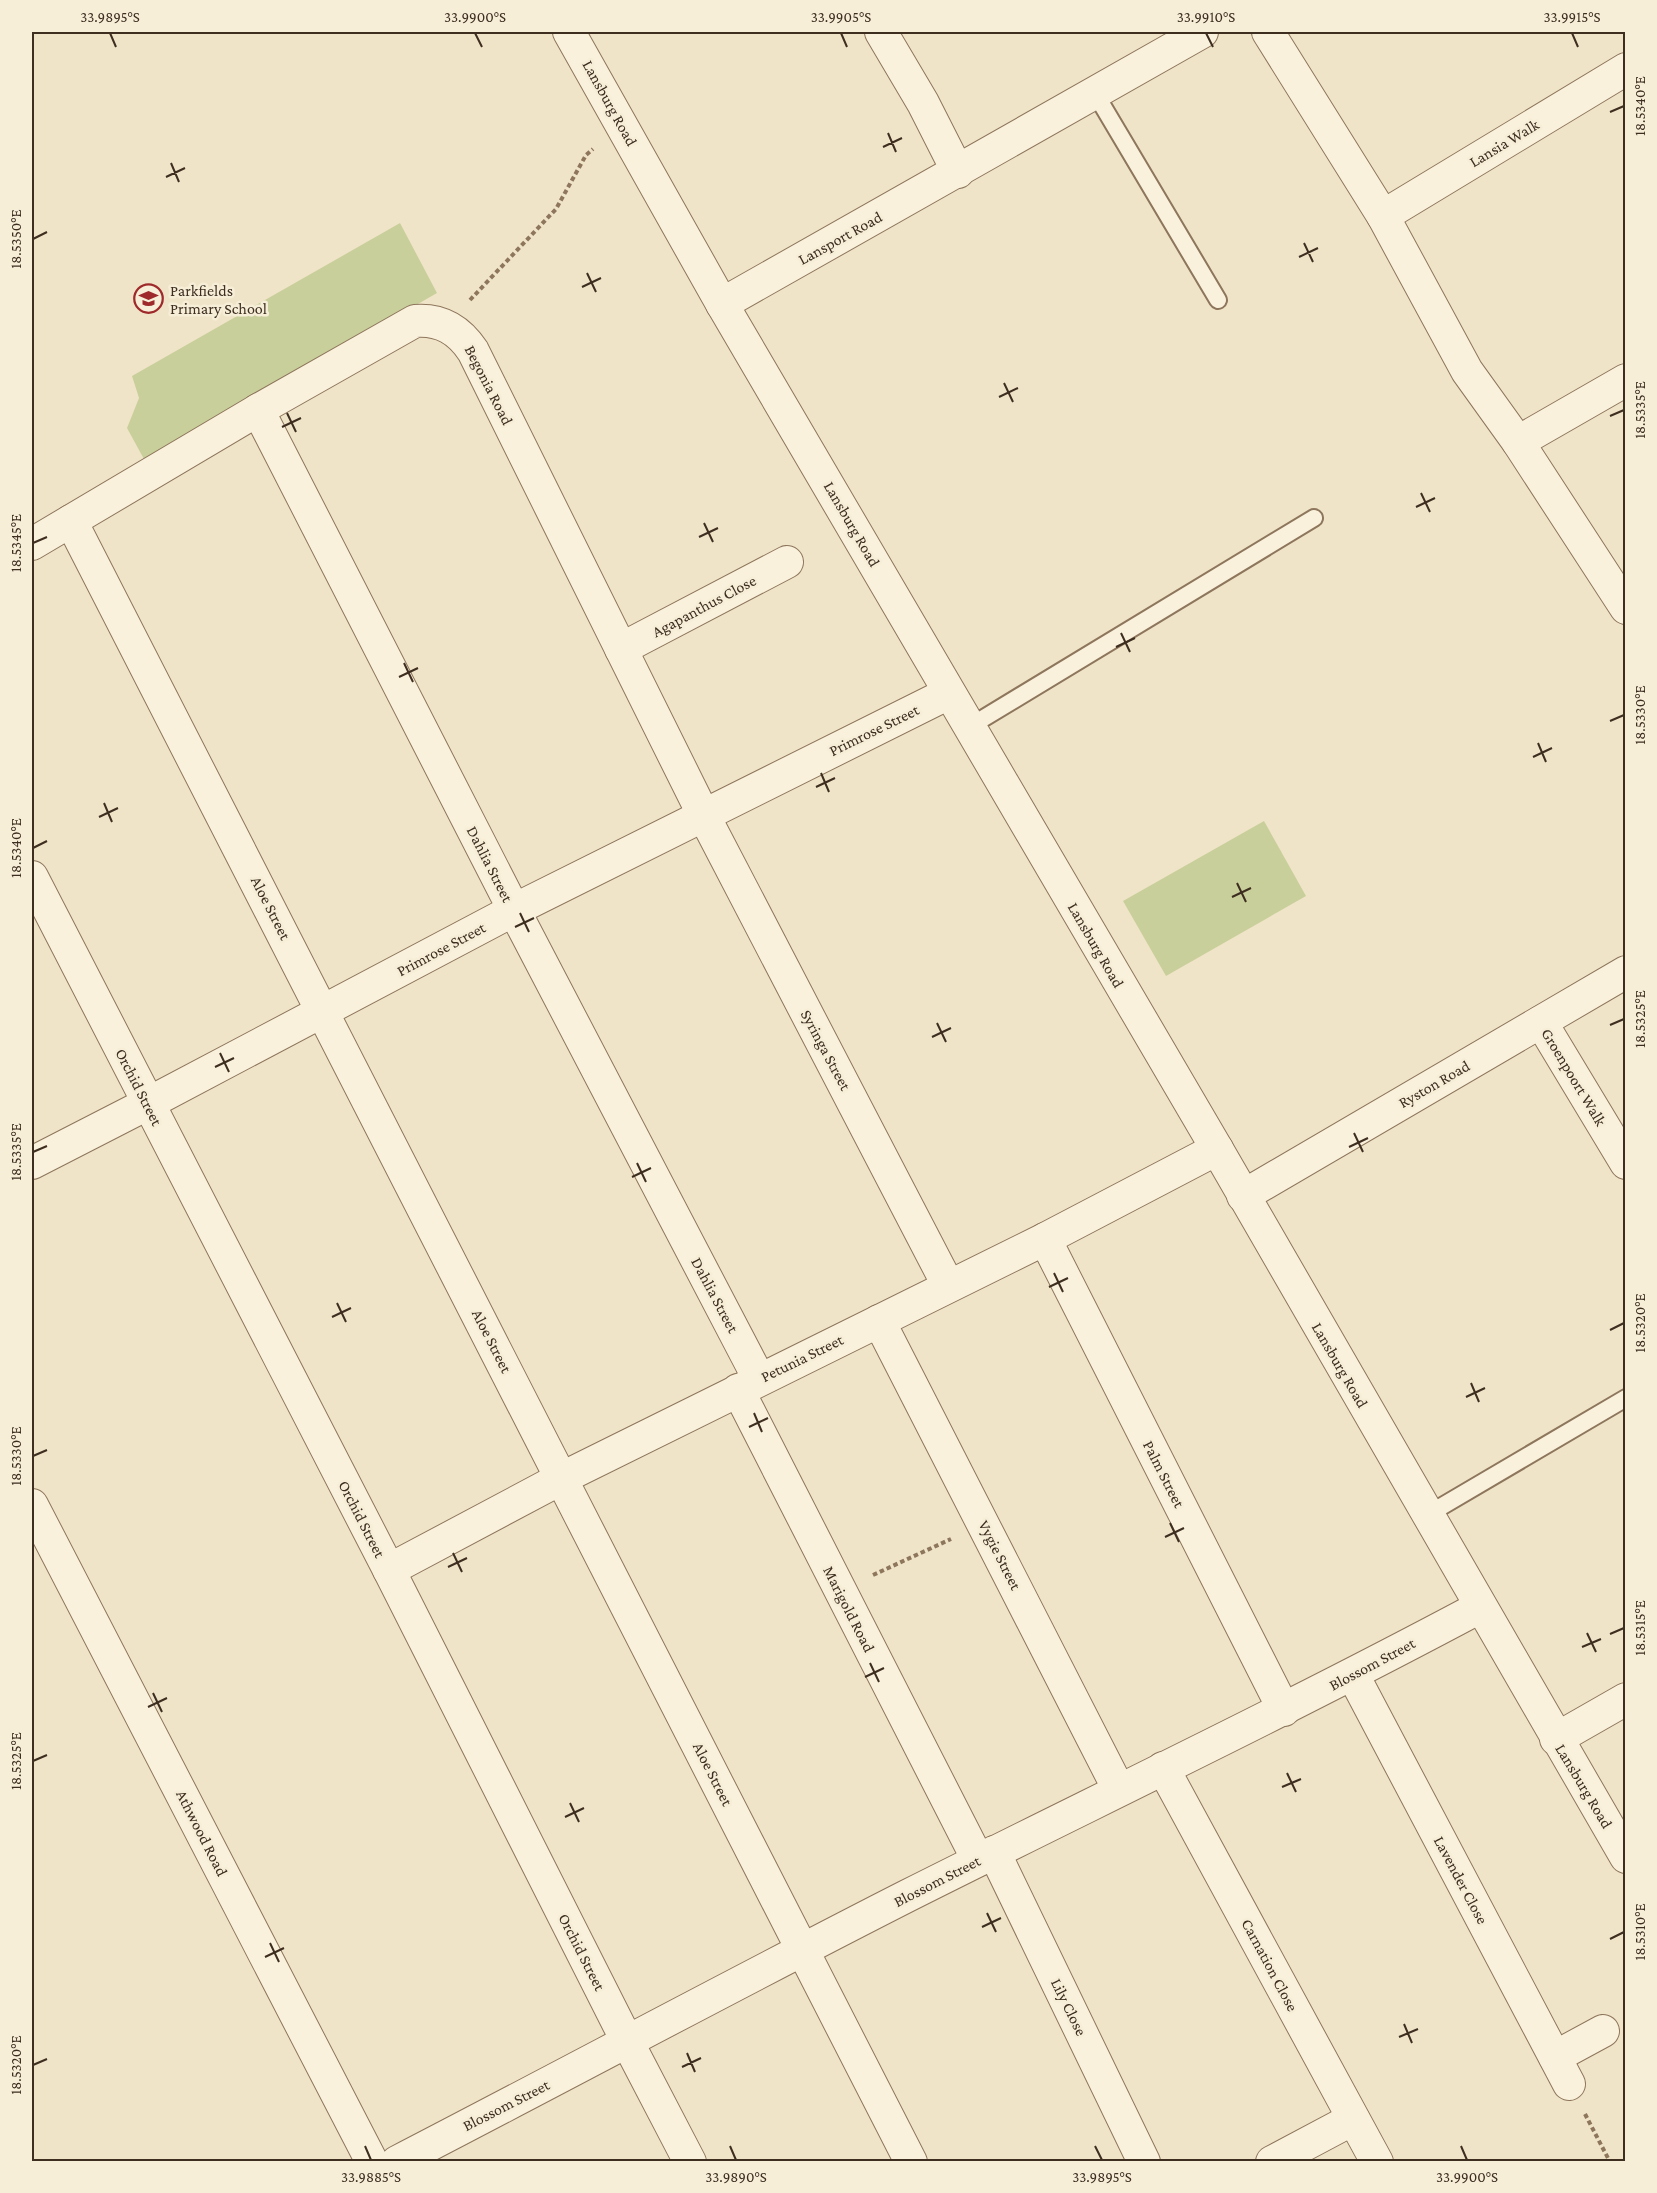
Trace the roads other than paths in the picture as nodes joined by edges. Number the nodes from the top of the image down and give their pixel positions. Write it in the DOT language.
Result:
graph roads {
  1 [pos="569,32"];
  2 [pos="881,32"];
  3 [pos="1268,32"];
  4 [pos="1186,35"];
  5 [pos="1626,69"];
  6 [pos="1095,93"];
  7 [pos="957,172"];
  8 [pos="1383,216"];
  9 [pos="1218,300"];
  10 [pos="722,304"];
  11 [pos="1626,380"];
  12 [pos="258,410"];
  13 [pos="1518,441"];
  14 [pos="1314,518"];
  15 [pos="71,521"];
  16 [pos="32,544"];
  17 [pos="787,562"];
  18 [pos="1626,608"];
  19 [pos="621,649"];
  20 [pos="949,693"];
  21 [pos="969,727"];
  22 [pos="703,814"];
  23 [pos="32,877"];
  24 [pos="514,910"];
  25 [pos="1626,972"];
  26 [pos="324,1012"];
  27 [pos="1541,1022"];
  28 [pos="147,1104"];
  29 [pos="1217,1149"];
  30 [pos="32,1163"];
  31 [pos="1626,1163"];
  32 [pos="1243,1196"];
  33 [pos="1045,1239"];
  34 [pos="948,1285"];
  35 [pos="879,1321"];
  36 [pos="748,1384"];
  37 [pos="1626,1398"];
  38 [pos="562,1478"];
  39 [pos="32,1505"];
  40 [pos="1427,1515"];
  41 [pos="389,1570"];
  42 [pos="1480,1607"];
  43 [pos="1353,1675"];
  44 [pos="1626,1699"];
  45 [pos="1284,1710"];
  46 [pos="1556,1739"];
  47 [pos="1163,1768"];
  48 [pos="1119,1790"];
  49 [pos="986,1856"];
  50 [pos="1626,1857"];
  51 [pos="802,1949"];
  52 [pos="1603,2031"];
  53 [pos="627,2043"];
  54 [pos="1353,2119"];
  55 [pos="372,2162"];
  56 [pos="397,2162"];
  57 [pos="690,2162"];
  58 [pos="911,2162"];
  59 [pos="1144,2162"];
  60 [pos="1272,2162"];
  61 [pos="1377,2162"];
  1 -- 10 [label="street, Lansburg Road"];
  2 -- 7 [label="street"];
  3 -- 8 [label="street"];
  4 -- 6 [label="street, Lansport Road"];
  5 -- 8 [label="street, Lansia Walk"];
  6 -- 7 [label="street, Lansport Road"];
  6 -- 9 [label="lane"];
  7 -- 10 [label="street, Lansport Road"];
  8 -- 13 [label="street"];
  10 -- 20 [label="street, Lansburg Road"];
  11 -- 13 [label="street"];
  12 -- 15 [label="street"];
  12 -- 19 [label="street, Begonia Road"];
  12 -- 24 [label="street, Dahlia Street"];
  13 -- 18 [label="street"];
  14 -- 21 [label="lane"];
  15 -- 16 [label="street"];
  15 -- 26 [label="street, Aloe Street"];
  17 -- 19 [label="street, Agapanthus Close"];
  19 -- 22 [label="street, Begonia Road"];
  20 -- 21 [label="street, Lansburg Road"];
  20 -- 22 [label="street, Primrose Street"];
  21 -- 29 [label="street, Lansburg Road"];
  22 -- 24 [label="street, Primrose Street"];
  22 -- 34 [label="street, Syringa Street"];
  23 -- 28 [label="street, Orchid Street"];
  24 -- 26 [label="street, Primrose Street"];
  24 -- 36 [label="street, Dahlia Street"];
  25 -- 27 [label="street, Ryston Road"];
  26 -- 28 [label="street, Primrose Street"];
  26 -- 38 [label="street, Aloe Street"];
  27 -- 31 [label="street, Groenpoort Walk"];
  27 -- 32 [label="street, Ryston Road"];
  28 -- 30 [label="street, Primrose Street"];
  28 -- 41 [label="street, Orchid Street"];
  29 -- 32 [label="street, Lansburg Road"];
  29 -- 33 [label="street, Petunia Street"];
  32 -- 40 [label="street, Lansburg Road"];
  33 -- 34 [label="street, Petunia Street"];
  33 -- 45 [label="street, Palm Street"];
  34 -- 35 [label="street, Petunia Street"];
  35 -- 36 [label="street, Petunia Street"];
  35 -- 48 [label="street, Vygie Street"];
  36 -- 38 [label="street, Petunia Street"];
  36 -- 49 [label="street, Marigold Road"];
  37 -- 40 [label="lane"];
  38 -- 41 [label="street, Petunia Street"];
  38 -- 51 [label="street, Aloe Street"];
  39 -- 55 [label="street, Athwood Road"];
  40 -- 42 [label="street, Lansburg Road"];
  41 -- 53 [label="street, Orchid Street"];
  42 -- 43 [label="street, Blossom Street"];
  42 -- 46 [label="street, Lansburg Road"];
  43 -- 45 [label="street, Blossom Street"];
  43 -- 52 [label="street, Lavender Close"];
  44 -- 46 [label="street"];
  45 -- 47 [label="street, Blossom Street"];
  46 -- 50 [label="street, Lansburg Road"];
  47 -- 48 [label="street, Blossom Street"];
  47 -- 54 [label="street, Carnation Close"];
  48 -- 49 [label="street, Blossom Street"];
  49 -- 51 [label="street, Blossom Street"];
  49 -- 59 [label="street, Lily Close"];
  51 -- 53 [label="street, Blossom Street"];
  51 -- 58 [label="street, Aloe Street"];
  53 -- 56 [label="street, Blossom Street"];
  53 -- 57 [label="street, Orchid Street"];
  54 -- 60 [label="street"];
  54 -- 61 [label="street, Carnation Close"];
}
